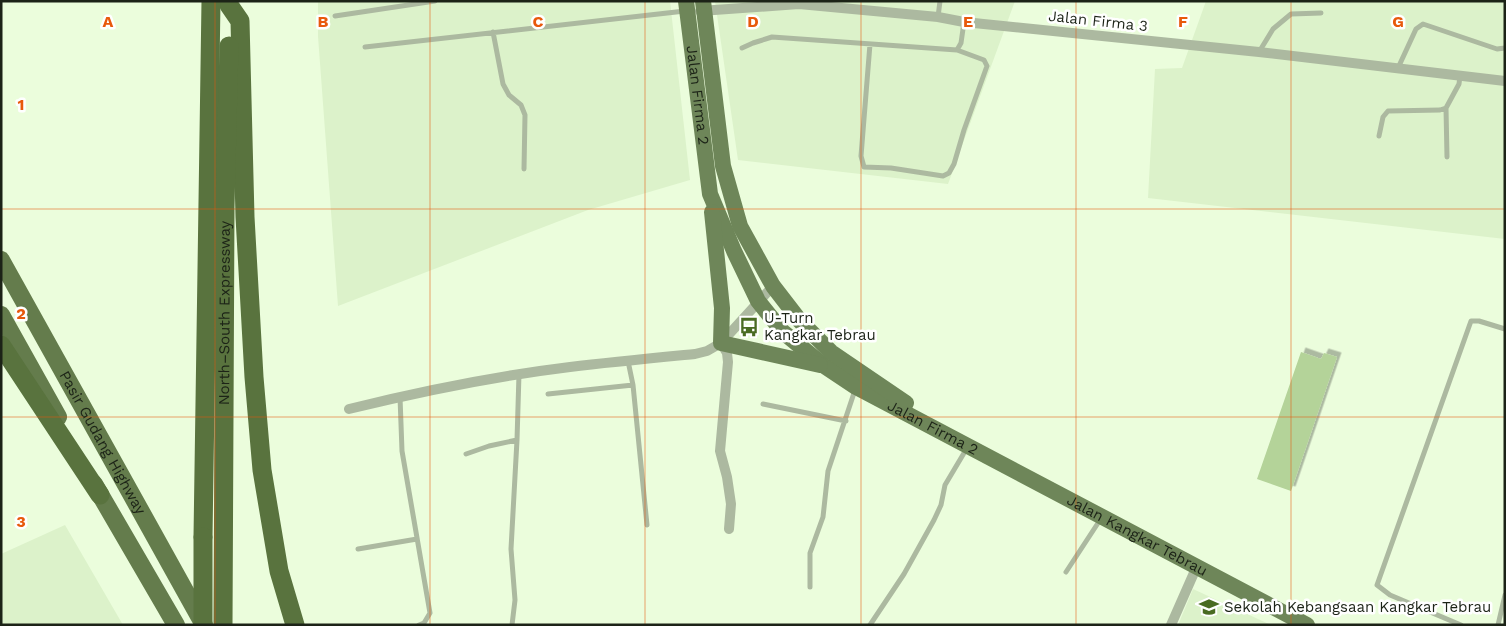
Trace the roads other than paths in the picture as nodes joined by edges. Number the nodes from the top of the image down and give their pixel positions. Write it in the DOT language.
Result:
graph roads {
  1 [pos="211,1"];
  2 [pos="435,1"];
  3 [pos="940,1"];
  4 [pos="230,3"];
  5 [pos="800,3"];
  6 [pos="824,4"];
  7 [pos="687,6"];
  8 [pos="704,6"];
  9 [pos="1321,13"];
  10 [pos="335,16"];
  11 [pos="938,17"];
  12 [pos="964,22"];
  13 [pos="494,32"];
  14 [pos="870,44"];
  15 [pos="365,47"];
  16 [pos="742,48"];
  17 [pos="1505,48"];
  18 [pos="957,50"];
  19 [pos="1259,52"];
  20 [pos="1398,68"];
  21 [pos="1460,75"];
  22 [pos="1505,81"];
  23 [pos="1446,108"];
  24 [pos="1379,136"];
  25 [pos="1447,157"];
  26 [pos="524,169"];
  27 [pos="710,194"];
  28 [pos="1,260"];
  29 [pos="773,286"];
  30 [pos="758,301"];
  31 [pos="1,315"];
  32 [pos="1505,329"];
  33 [pos="721,342"];
  34 [pos="1,345"];
  35 [pos="628,361"];
  36 [pos="823,365"];
  37 [pos="519,374"];
  38 [pos="859,380"];
  39 [pos="633,385"];
  40 [pos="548,394"];
  41 [pos="400,397"];
  42 [pos="763,404"];
  43 [pos="349,409"];
  44 [pos="846,421"];
  45 [pos="517,440"];
  46 [pos="968,445"];
  47 [pos="466,454"];
  48 [pos="100,495"];
  49 [pos="1102,517"];
  50 [pos="647,525"];
  51 [pos="729,529"];
  52 [pos="417,539"];
  53 [pos="358,549"];
  54 [pos="1197,566"];
  55 [pos="1066,572"];
  56 [pos="810,587"];
  57 [pos="1505,596"];
  58 [pos="176,625"];
  59 [pos="203,625"];
  60 [pos="222,625"];
  61 [pos="295,625"];
  62 [pos="419,625"];
  63 [pos="512,625"];
  64 [pos="870,625"];
  65 [pos="1172,625"];
  66 [pos="1308,625"];
  67 [pos="1461,625"];
  68 [pos="1498,625"];
  1 -- 59 [label="highway, North–South Expressway, bridge"];
  2 -- 10 [label="lane"];
  3 -- 11 [label="lane"];
  4 -- 60 [label="highway, North–South Expressway"];
  4 -- 61 [label="highway"];
  5 -- 6 [label="street, Jalan Firma 3"];
  5 -- 8 [label="street, Jalan Firma 3"];
  6 -- 11 [label="street, Jalan Firma 3"];
  7 -- 8 [label="street, Jalan Firma 3"];
  7 -- 13 [label="lane"];
  7 -- 27 [label="main road, Jalan Firma 2"];
  8 -- 29 [label="main road, Jalan Firma 2"];
  9 -- 19 [label="lane"];
  11 -- 12 [label="street, Jalan Firma 3"];
  12 -- 18 [label="lane"];
  12 -- 19 [label="street, Jalan Firma 3"];
  13 -- 15 [label="lane"];
  13 -- 26 [label="lane"];
  14 -- 16 [label="lane"];
  14 -- 18 [label="lane"];
  14 -- 18 [label="lane"];
  17 -- 20 [label="lane"];
  19 -- 20 [label="street, Jalan Firma 3"];
  20 -- 21 [label="street, Jalan Firma 3"];
  21 -- 22 [label="street, Jalan Firma 3"];
  21 -- 23 [label="lane"];
  23 -- 24 [label="lane"];
  23 -- 25 [label="lane"];
  27 -- 30 [label="main road, Jalan Firma 2"];
  27 -- 33 [label="main road"];
  28 -- 59 [label="highway, Pasir Gudang Highway"];
  29 -- 30 [label="street"];
  29 -- 38 [label="main road, Jalan Firma 2"];
  30 -- 33 [label="street"];
  30 -- 36 [label="main road, Jalan Firma 2"];
  31 -- 48 [label="highway, Pasir Gudang Highway"];
  32 -- 67 [label="lane"];
  33 -- 35 [label="street"];
  33 -- 36 [label="main road"];
  33 -- 51 [label="street"];
  34 -- 48 [label="highway"];
  35 -- 37 [label="street"];
  35 -- 39 [label="lane"];
  36 -- 38 [label="main road, Jalan Firma 2"];
  37 -- 41 [label="street"];
  37 -- 45 [label="lane"];
  38 -- 44 [label="lane"];
  38 -- 46 [label="main road, Jalan Firma 2"];
  39 -- 40 [label="lane"];
  39 -- 50 [label="lane"];
  41 -- 43 [label="street"];
  41 -- 52 [label="lane"];
  42 -- 44 [label="lane"];
  44 -- 56 [label="lane"];
  45 -- 47 [label="lane"];
  45 -- 63 [label="lane"];
  46 -- 49 [label="main road, Jalan Kangkar Tebrau"];
  46 -- 64 [label="lane"];
  48 -- 58 [label="highway, Pasir Gudang Highway"];
  49 -- 54 [label="main road, Jalan Kangkar Tebrau"];
  49 -- 55 [label="lane"];
  52 -- 53 [label="lane"];
  52 -- 62 [label="lane"];
  54 -- 65 [label="street"];
  54 -- 66 [label="main road, Jalan Kangkar Tebrau"];
  57 -- 68 [label="lane"];
}
